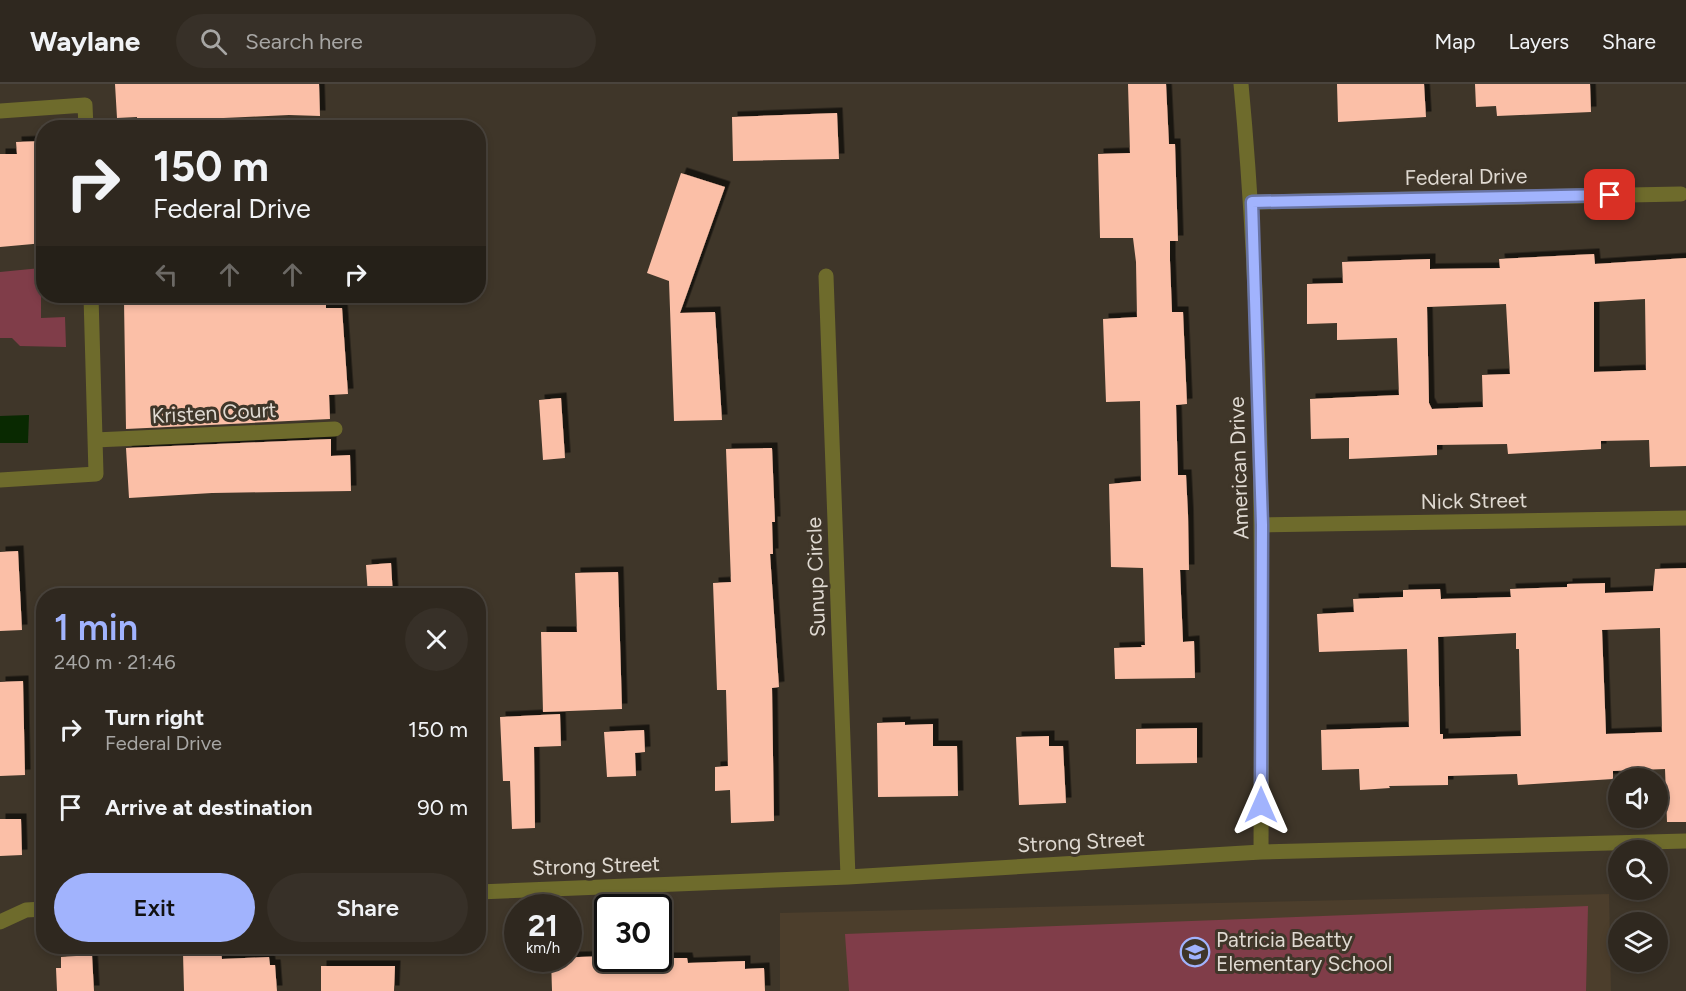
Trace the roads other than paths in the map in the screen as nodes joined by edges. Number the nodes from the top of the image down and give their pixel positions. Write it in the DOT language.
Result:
graph roads {
  1 [pos="1241,84"];
  2 [pos="0,111"];
  3 [pos="86,120"];
  4 [pos="1681,194"];
  5 [pos="1252,202"];
  6 [pos="826,276"];
  7 [pos="91,303"];
  8 [pos="335,429"];
  9 [pos="95,440"];
  10 [pos="0,480"];
  11 [pos="1686,518"];
  12 [pos="1262,525"];
  13 [pos="1686,841"];
  14 [pos="1261,852"];
  15 [pos="848,877"];
  16 [pos="486,892"];
  17 [pos="36,909"];
  18 [pos="0,922"];
  1 -- 5 [label="street, American Drive"];
  2 -- 3 [label="street"];
  4 -- 5 [label="street, Federal Drive"];
  5 -- 12 [label="street, American Drive"];
  6 -- 15 [label="street, Sunup Circle"];
  7 -- 9 [label="street"];
  8 -- 9 [label="street, Kristen Court"];
  9 -- 10 [label="street"];
  11 -- 12 [label="street, Nick Street"];
  12 -- 14 [label="street, American Drive"];
  13 -- 14 [label="street, Strong Street"];
  14 -- 15 [label="street, Strong Street"];
  15 -- 16 [label="street, Strong Street"];
  17 -- 18 [label="street"];
}
